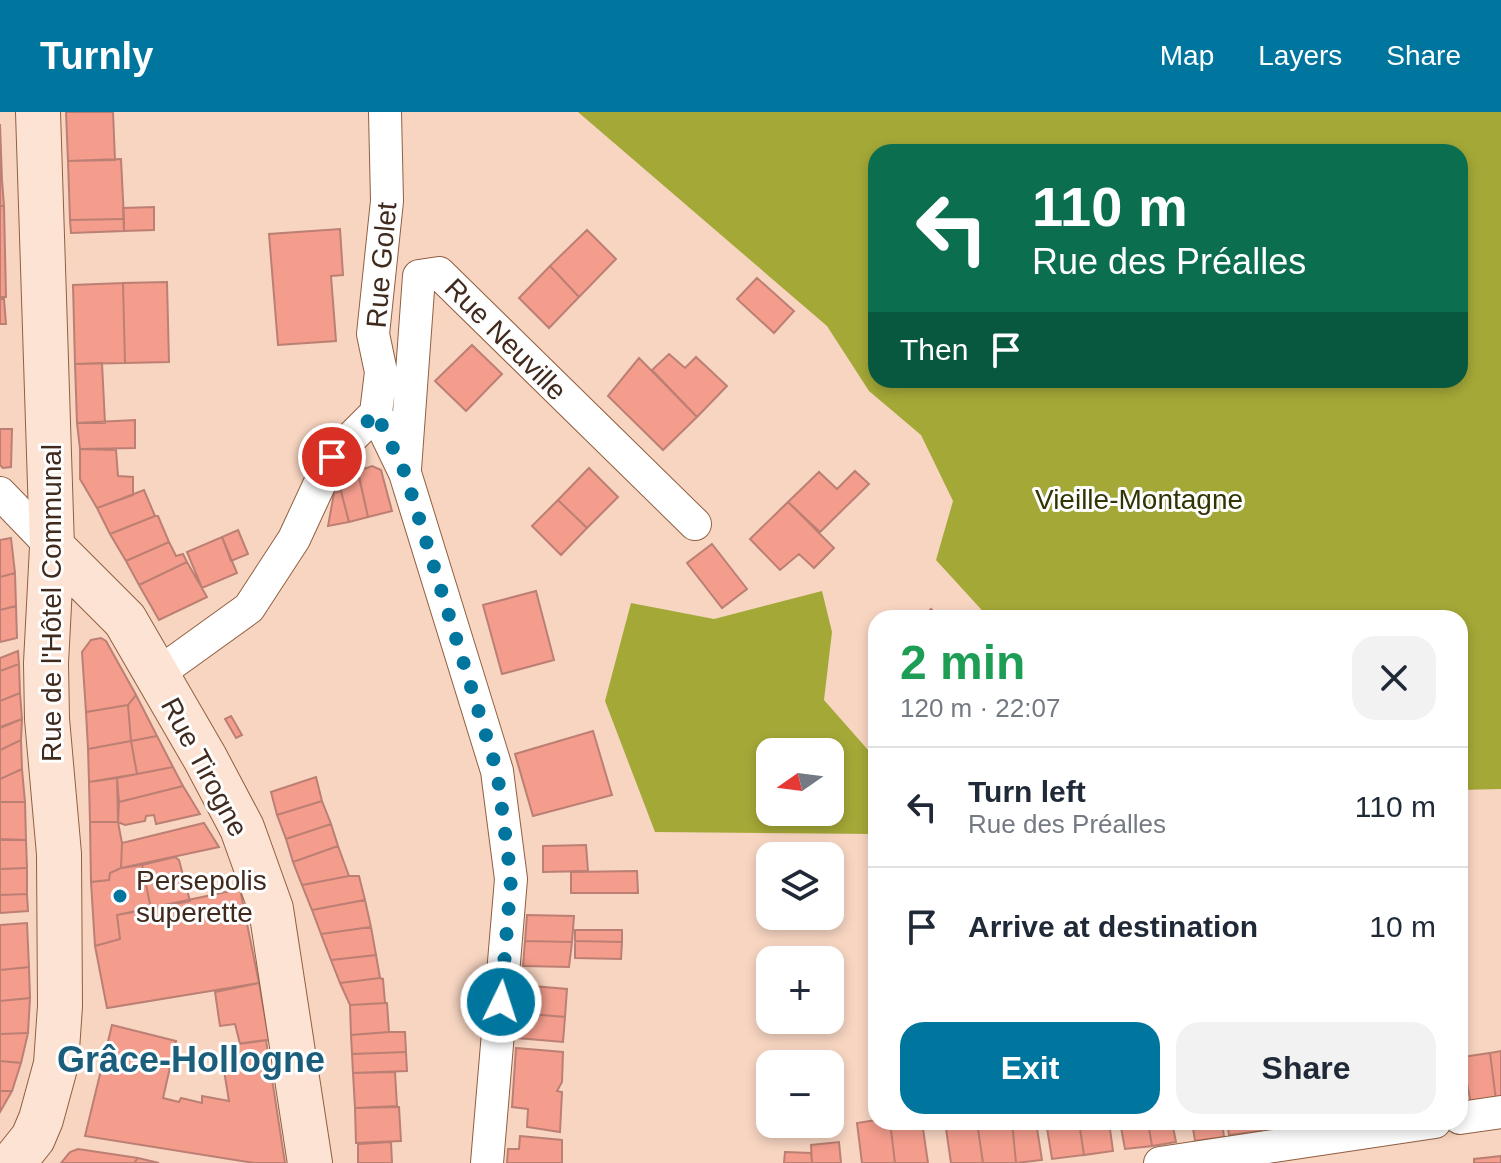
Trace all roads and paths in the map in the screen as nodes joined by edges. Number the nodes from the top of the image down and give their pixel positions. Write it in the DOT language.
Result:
graph roads {
  1 [pos="38,112"];
  2 [pos="385,112"];
  3 [pos="376,413"];
  4 [pos="405,473"];
  5 [pos="0,493"];
  6 [pos="695,524"];
  7 [pos="52,547"];
  8 [pos="156,675"];
  9 [pos="1501,1112"];
  10 [pos="1468,1117"];
  11 [pos="1381,1130"];
  12 [pos="23,1150"];
  13 [pos="310,1163"];
  14 [pos="487,1163"];
  15 [pos="1160,1163"];
  1 -- 7 [label="street, Rue de l'Hôtel Communal"];
  2 -- 3 [label="street, Rue Golet"];
  3 -- 4 [label="street"];
  3 -- 8 [label="street"];
  4 -- 6 [label="street, Rue Neuville"];
  4 -- 14 [label="street"];
  5 -- 7 [label="street"];
  7 -- 8 [label="street, Rue Tirogne"];
  7 -- 12 [label="street, Rue de l'Hôtel Communal"];
  8 -- 13 [label="street, Rue Tirogne"];
  9 -- 10 [label="street"];
  11 -- 15 [label="street"];
}
